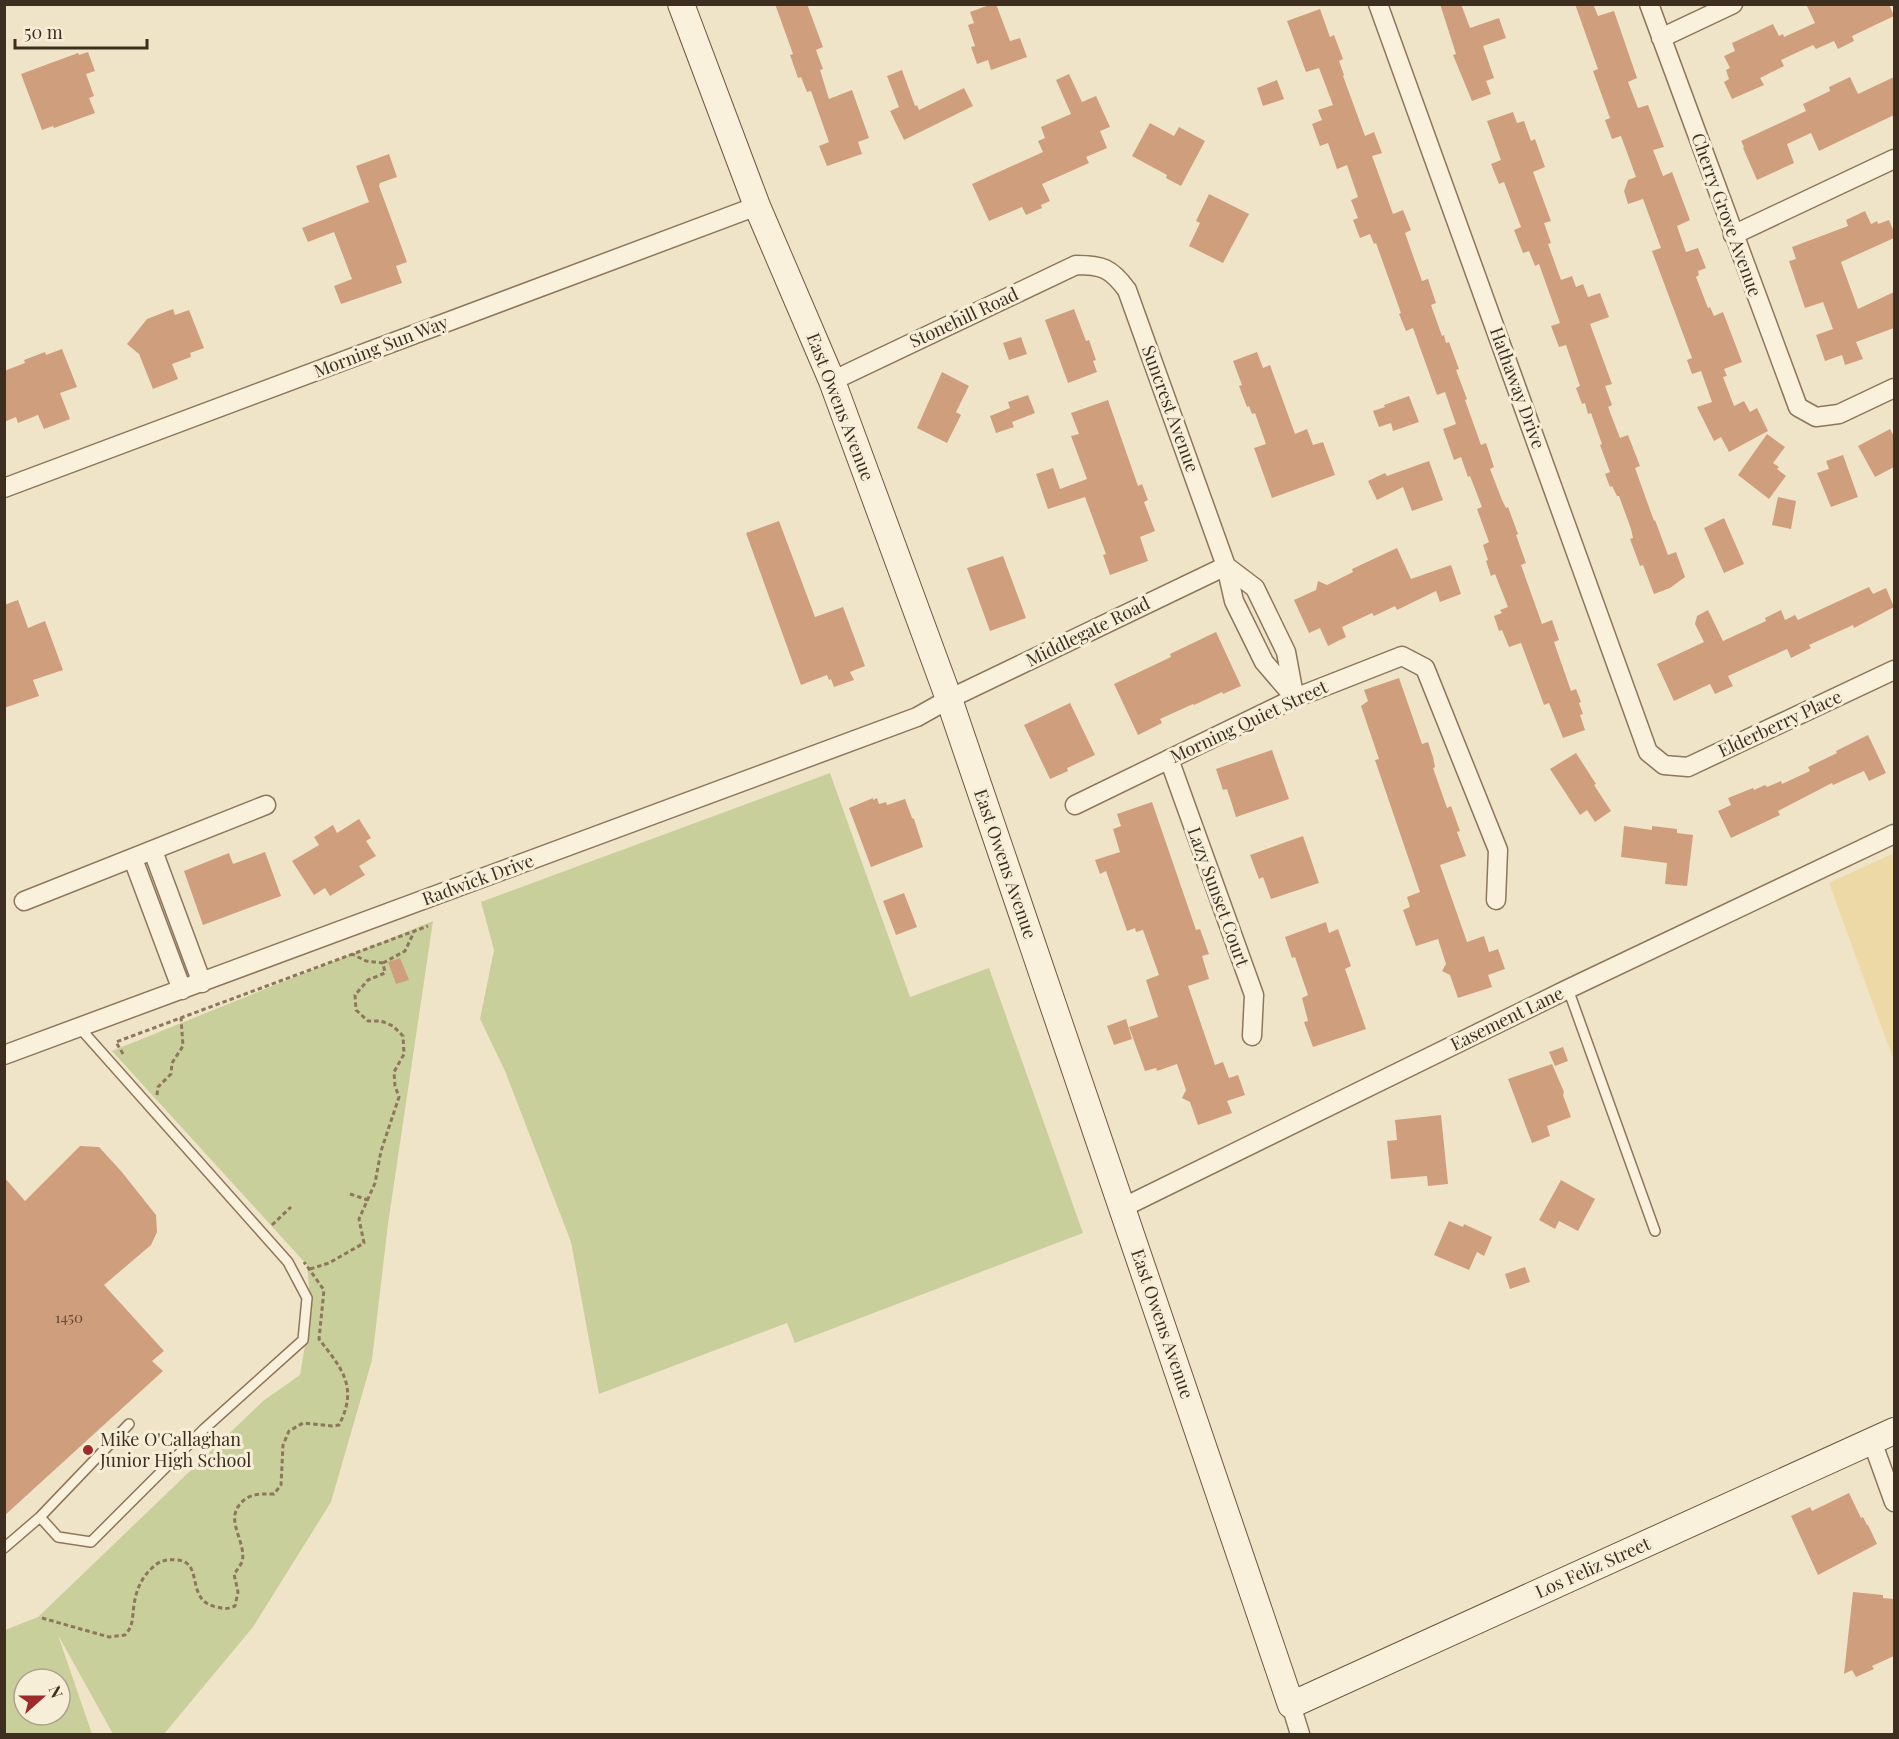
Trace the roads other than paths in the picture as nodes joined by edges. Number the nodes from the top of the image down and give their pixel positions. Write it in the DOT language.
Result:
graph roads {
  1 [pos="681,4"];
  2 [pos="1378,4"];
  3 [pos="1649,4"];
  4 [pos="1733,4"];
  5 [pos="1661,38"];
  6 [pos="1894,159"];
  7 [pos="757,206"];
  8 [pos="1733,235"];
  9 [pos="1098,265"];
  10 [pos="832,381"];
  11 [pos="1894,388"];
  12 [pos="4,488"];
  13 [pos="1226,566"];
  14 [pos="1277,635"];
  15 [pos="1256,645"];
  16 [pos="1894,670"];
  17 [pos="1295,698"];
  18 [pos="949,699"];
  19 [pos="1169,759"];
  20 [pos="1664,765"];
  21 [pos="266,805"];
  22 [pos="1076,805"];
  23 [pos="1894,834"];
  24 [pos="153,851"];
  25 [pos="134,859"];
  26 [pos="1496,900"];
  27 [pos="24,901"];
  28 [pos="202,983"];
  29 [pos="1568,989"];
  30 [pos="182,990"];
  31 [pos="79,1027"];
  32 [pos="1251,1036"];
  33 [pos="4,1055"];
  34 [pos="1122,1208"];
  35 [pos="1655,1231"];
  36 [pos="129,1424"];
  37 [pos="1883,1436"];
  38 [pos="1894,1502"];
  39 [pos="40,1516"];
  40 [pos="4,1548"];
  41 [pos="1291,1705"];
  42 [pos="1300,1734"];
  1 -- 7 [label="street, East Owens Avenue"];
  2 -- 20 [label="street, Hathaway Drive"];
  3 -- 5 [label="street, Cherry Grove Avenue"];
  4 -- 5 [label="street"];
  5 -- 8 [label="street, Cherry Grove Avenue"];
  6 -- 8 [label="street"];
  7 -- 10 [label="street, East Owens Avenue"];
  7 -- 12 [label="street, Morning Sun Way"];
  8 -- 11 [label="street, Cherry Grove Avenue"];
  9 -- 10 [label="street, Stonehill Road"];
  9 -- 13 [label="street, Suncrest Avenue"];
  10 -- 18 [label="street, East Owens Avenue"];
  13 -- 14 [label="street"];
  13 -- 15 [label="street, Suncrest Avenue"];
  13 -- 18 [label="street, Middlegate Road"];
  14 -- 15 [label="lane"];
  14 -- 17 [label="street"];
  15 -- 17 [label="street, Suncrest Avenue"];
  16 -- 20 [label="street, Elderberry Place"];
  17 -- 19 [label="street, Morning Quiet Street"];
  17 -- 26 [label="street, Morning Quiet Street"];
  18 -- 28 [label="street, Radwick Drive"];
  18 -- 34 [label="street, East Owens Avenue"];
  19 -- 22 [label="street, Morning Quiet Street"];
  19 -- 32 [label="street, Lazy Sunset Court"];
  21 -- 24 [label="street"];
  23 -- 29 [label="street, Easement Lane"];
  24 -- 25 [label="street"];
  24 -- 28 [label="street"];
  25 -- 27 [label="street"];
  25 -- 30 [label="street"];
  28 -- 30 [label="street, Radwick Drive"];
  29 -- 34 [label="street, Easement Lane"];
  29 -- 35 [label="lane"];
  30 -- 31 [label="street, Radwick Drive"];
  31 -- 33 [label="street, Radwick Drive"];
  31 -- 39 [label="lane"];
  34 -- 41 [label="street, East Owens Avenue"];
  36 -- 39 [label="lane"];
  37 -- 38 [label="street"];
  37 -- 41 [label="street, Los Feliz Street"];
  39 -- 40 [label="lane"];
  41 -- 42 [label="street, East Owens Avenue"];
}
